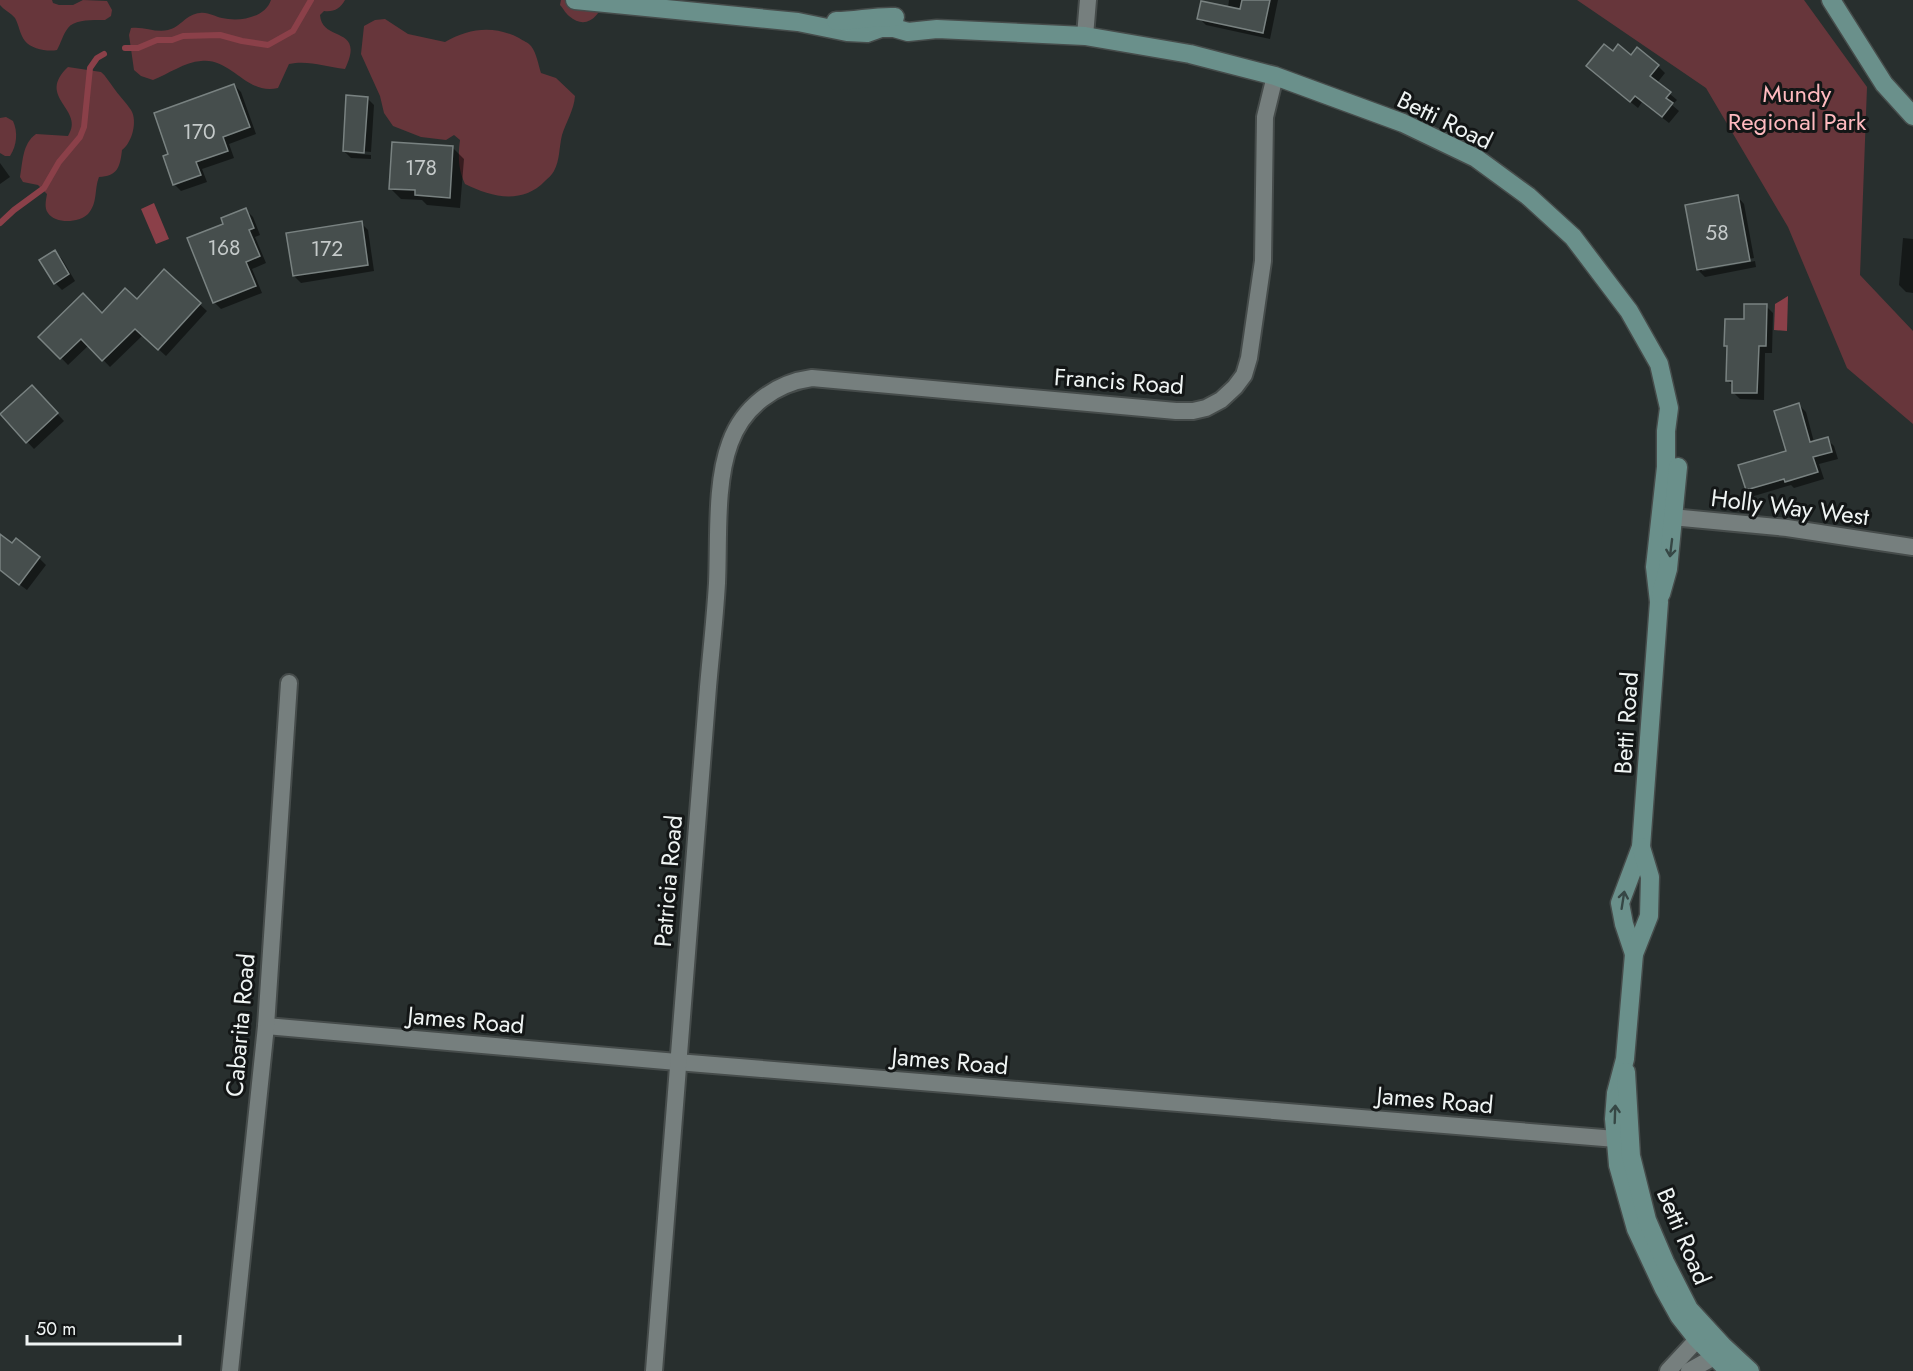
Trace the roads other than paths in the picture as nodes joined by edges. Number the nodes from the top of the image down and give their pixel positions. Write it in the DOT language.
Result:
graph roads {
  1 [pos="575,0"];
  2 [pos="1088,0"];
  3 [pos="1831,0"];
  4 [pos="1085,36"];
  5 [pos="1275,76"];
  6 [pos="1913,116"];
  7 [pos="756,404"];
  8 [pos="1667,517"];
  9 [pos="1913,547"];
  10 [pos="289,683"];
  11 [pos="1641,848"];
  12 [pos="1634,954"];
  13 [pos="266,1026"];
  14 [pos="677,1062"];
  15 [pos="1624,1140"];
  16 [pos="1702,1334"];
  17 [pos="1718,1352"];
  18 [pos="230,1371"];
  19 [pos="654,1371"];
  20 [pos="1668,1371"];
  21 [pos="1689,1371"];
  22 [pos="1729,1371"];
  23 [pos="1750,1371"];
  1 -- 4 [label="street, Betti Road"];
  2 -- 4 [label="street"];
  3 -- 6 [label="street"];
  4 -- 5 [label="street, Betti Road"];
  5 -- 7 [label="street, Francis Road"];
  5 -- 8 [label="street, Betti Road"];
  7 -- 14 [label="street, Patricia Road"];
  8 -- 9 [label="street, Holly Way West"];
  8 -- 11 [label="street, Betti Road"];
  10 -- 13 [label="street, Cabarita Road"];
  11 -- 12 [label="street, Betti Road"];
  12 -- 11 [label="street, Betti Road, one-way"];
  12 -- 15 [label="street, Betti Road"];
  13 -- 14 [label="street, James Road"];
  13 -- 18 [label="street, Cabarita Road"];
  14 -- 15 [label="street, James Road"];
  14 -- 19 [label="street, Patricia Road"];
  15 -- 16 [label="street, Betti Road"];
  16 -- 17 [label="street, Betti Road"];
  16 -- 20 [label="street"];
  17 -- 21 [label="street"];
  17 -- 22 [label="street, Betti Road"];
  17 -- 23 [label="street, Betti Road"];
}
